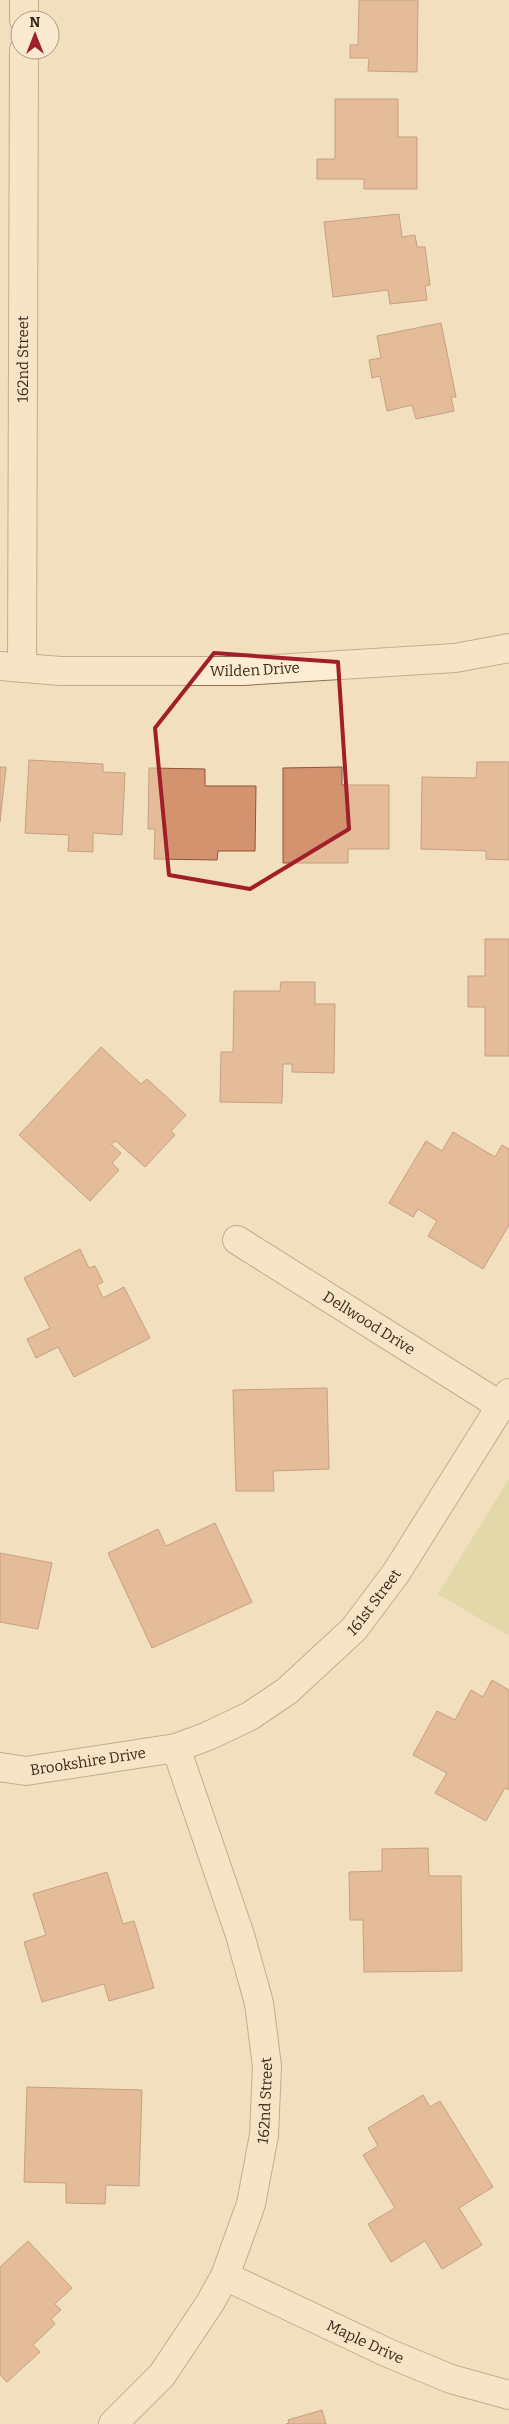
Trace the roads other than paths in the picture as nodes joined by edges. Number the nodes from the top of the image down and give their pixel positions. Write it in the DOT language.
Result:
graph roads {
  1 [pos="24,60"];
  2 [pos="509,648"];
  3 [pos="11,667"];
  4 [pos="237,1240"];
  5 [pos="505,1400"];
  6 [pos="176,1748"];
  7 [pos="0,1767"];
  8 [pos="225,2276"];
  9 [pos="509,2395"];
  10 [pos="113,2424"];
  1 -- 3 [label="street, 162nd Street"];
  2 -- 3 [label="street, Wilden Drive"];
  4 -- 5 [label="street, Dellwood Drive"];
  5 -- 6 [label="street, 161st Street"];
  6 -- 7 [label="street, Brookshire Drive"];
  6 -- 8 [label="street, 162nd Street"];
  8 -- 9 [label="street, Maple Drive"];
  8 -- 10 [label="street, 162nd Street"];
}
